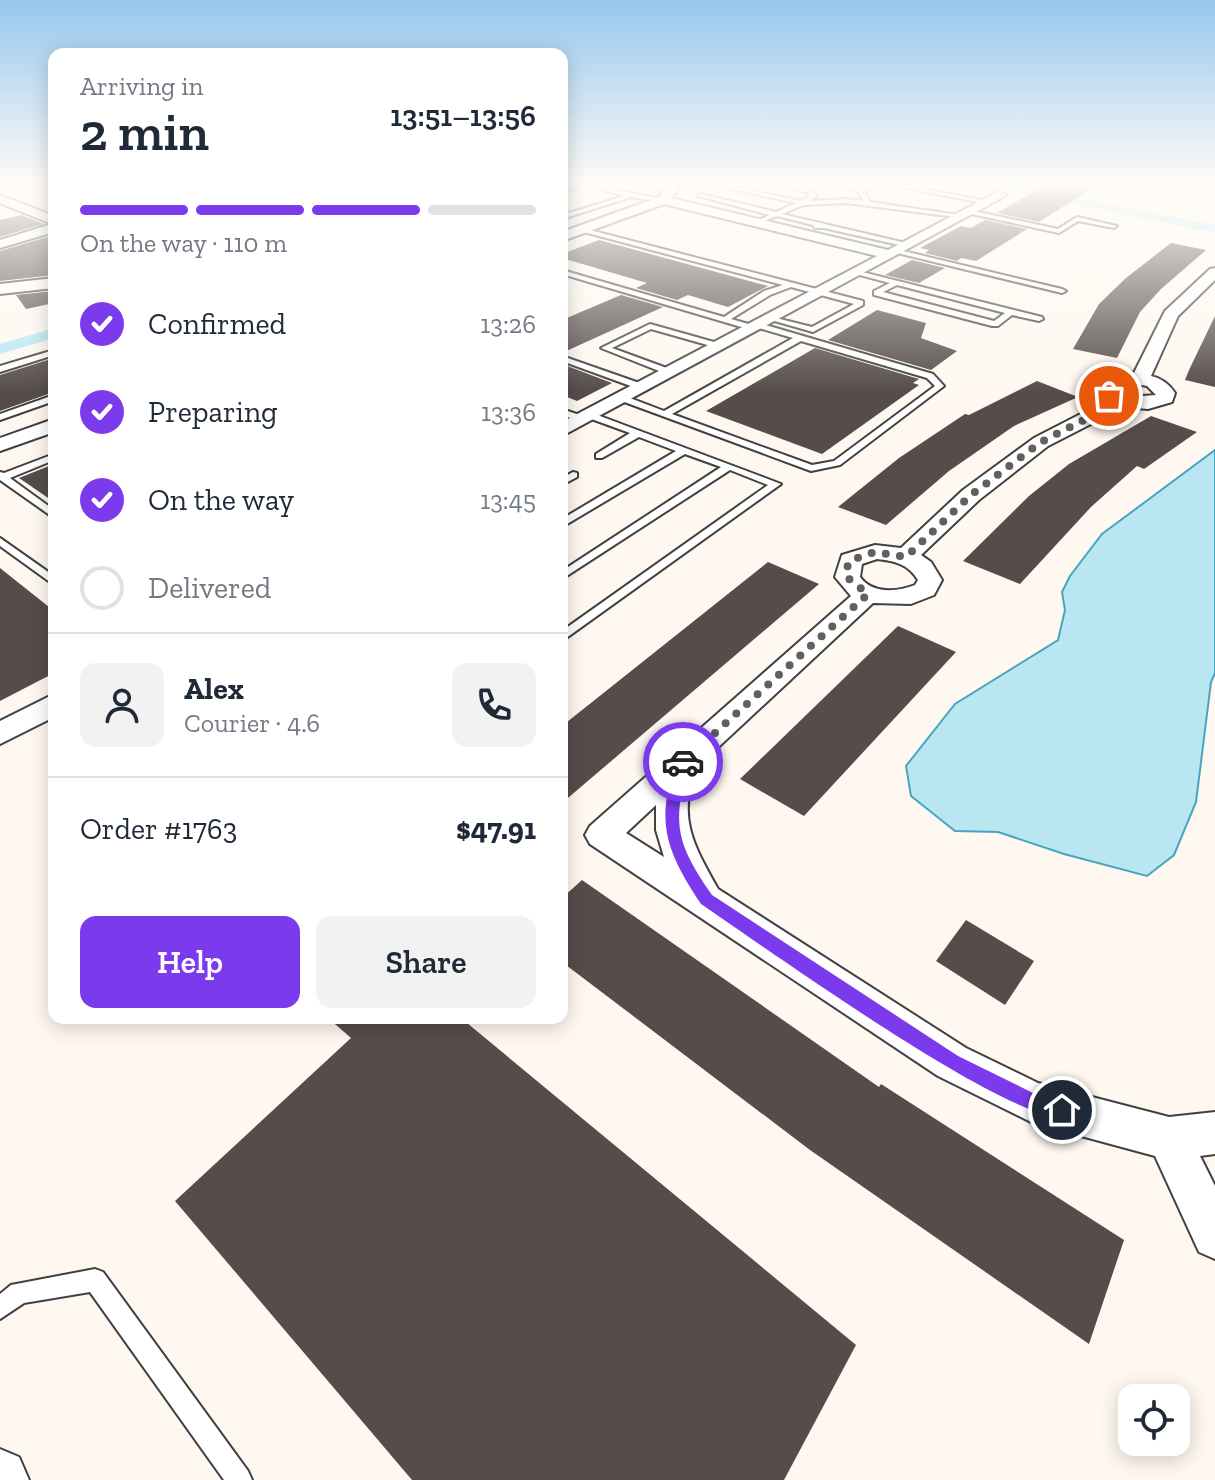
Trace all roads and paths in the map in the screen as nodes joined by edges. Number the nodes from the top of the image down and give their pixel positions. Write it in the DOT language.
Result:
graph roads {
  1 [pos="673,254"];
  2 [pos="889,254"];
  3 [pos="896,254"];
  4 [pos="854,272"];
  5 [pos="1215,272"];
  6 [pos="568,274"];
  7 [pos="896,283"];
  8 [pos="48,284"];
  9 [pos="790,285"];
  10 [pos="0,289"];
  11 [pos="1062,291"];
  12 [pos="817,292"];
  13 [pos="1011,312"];
  14 [pos="725,319"];
  15 [pos="1039,319"];
  16 [pos="759,324"];
  17 [pos="800,338"];
  18 [pos="718,346"];
  19 [pos="48,354"];
  20 [pos="568,360"];
  21 [pos="0,369"];
  22 [pos="669,372"];
  23 [pos="1141,378"];
  24 [pos="642,387"];
  25 [pos="622,398"];
  26 [pos="48,400"];
  27 [pos="1121,401"];
  28 [pos="568,413"];
  29 [pos="665,414"];
  30 [pos="0,417"];
  31 [pos="586,417"];
  32 [pos="48,427"];
  33 [pos="568,427"];
  34 [pos="638,433"];
  35 [pos="0,445"];
  36 [pos="684,450"];
  37 [pos="599,456"];
  38 [pos="48,459"];
  39 [pos="728,467"];
  40 [pos="573,475"];
  41 [pos="2,476"];
  42 [pos="568,478"];
  43 [pos="48,510"];
  44 [pos="568,520"];
  45 [pos="0,541"];
  46 [pos="906,557"];
  47 [pos="568,572"];
  48 [pos="48,577"];
  49 [pos="868,594"];
  50 [pos="568,633"];
  51 [pos="48,707"];
  52 [pos="0,734"];
  53 [pos="685,759"];
  54 [pos="706,900"];
  55 [pos="1215,1133"];
  56 [pos="1169,1138"];
  57 [pos="1215,1236"];
  58 [pos="0,1308"];
  59 [pos="239,1480"];
  1 -- 9 [label="lane"];
  2 -- 4 [label="street"];
  3 -- 11 [label="lane"];
  4 -- 7 [label="lane"];
  4 -- 12 [label="street"];
  5 -- 23 [label="street"];
  6 -- 14 [label="lane"];
  7 -- 13 [label="lane"];
  7 -- 13 [label="lane"];
  8 -- 10 [label="street"];
  9 -- 12 [label="lane"];
  9 -- 14 [label="lane"];
  12 -- 16 [label="street"];
  12 -- 16 [label="lane"];
  13 -- 15 [label="lane"];
  14 -- 16 [label="lane"];
  16 -- 17 [label="lane"];
  16 -- 18 [label="street"];
  17 -- 29 [label="lane"];
  17 -- 29 [label="lane"];
  18 -- 22 [label="street"];
  18 -- 22 [label="lane"];
  19 -- 21 [label="lane"];
  20 -- 24 [label="lane"];
  22 -- 24 [label="street"];
  23 -- 27 [label="street"];
  23 -- 27 [label="street"];
  24 -- 25 [label="street"];
  25 -- 29 [label="lane"];
  25 -- 31 [label="street"];
  26 -- 30 [label="lane"];
  27 -- 46 [label="street"];
  28 -- 31 [label="lane"];
  31 -- 33 [label="street"];
  31 -- 34 [label="lane"];
  32 -- 35 [label="street"];
  34 -- 36 [label="lane"];
  34 -- 37 [label="lane"];
  36 -- 39 [label="lane"];
  36 -- 44 [label="lane"];
  38 -- 41 [label="lane"];
  39 -- 47 [label="lane"];
  39 -- 50 [label="lane"];
  40 -- 42 [label="lane"];
  41 -- 43 [label="lane"];
  45 -- 48 [label="lane"];
  46 -- 49 [label="street"];
  46 -- 49 [label="street"];
  49 -- 53 [label="street"];
  51 -- 52 [label="street"];
  53 -- 54 [label="street"];
  53 -- 54 [label="street"];
  54 -- 56 [label="street"];
  55 -- 56 [label="street"];
  56 -- 57 [label="street"];
  58 -- 59 [label="lane"];
}
